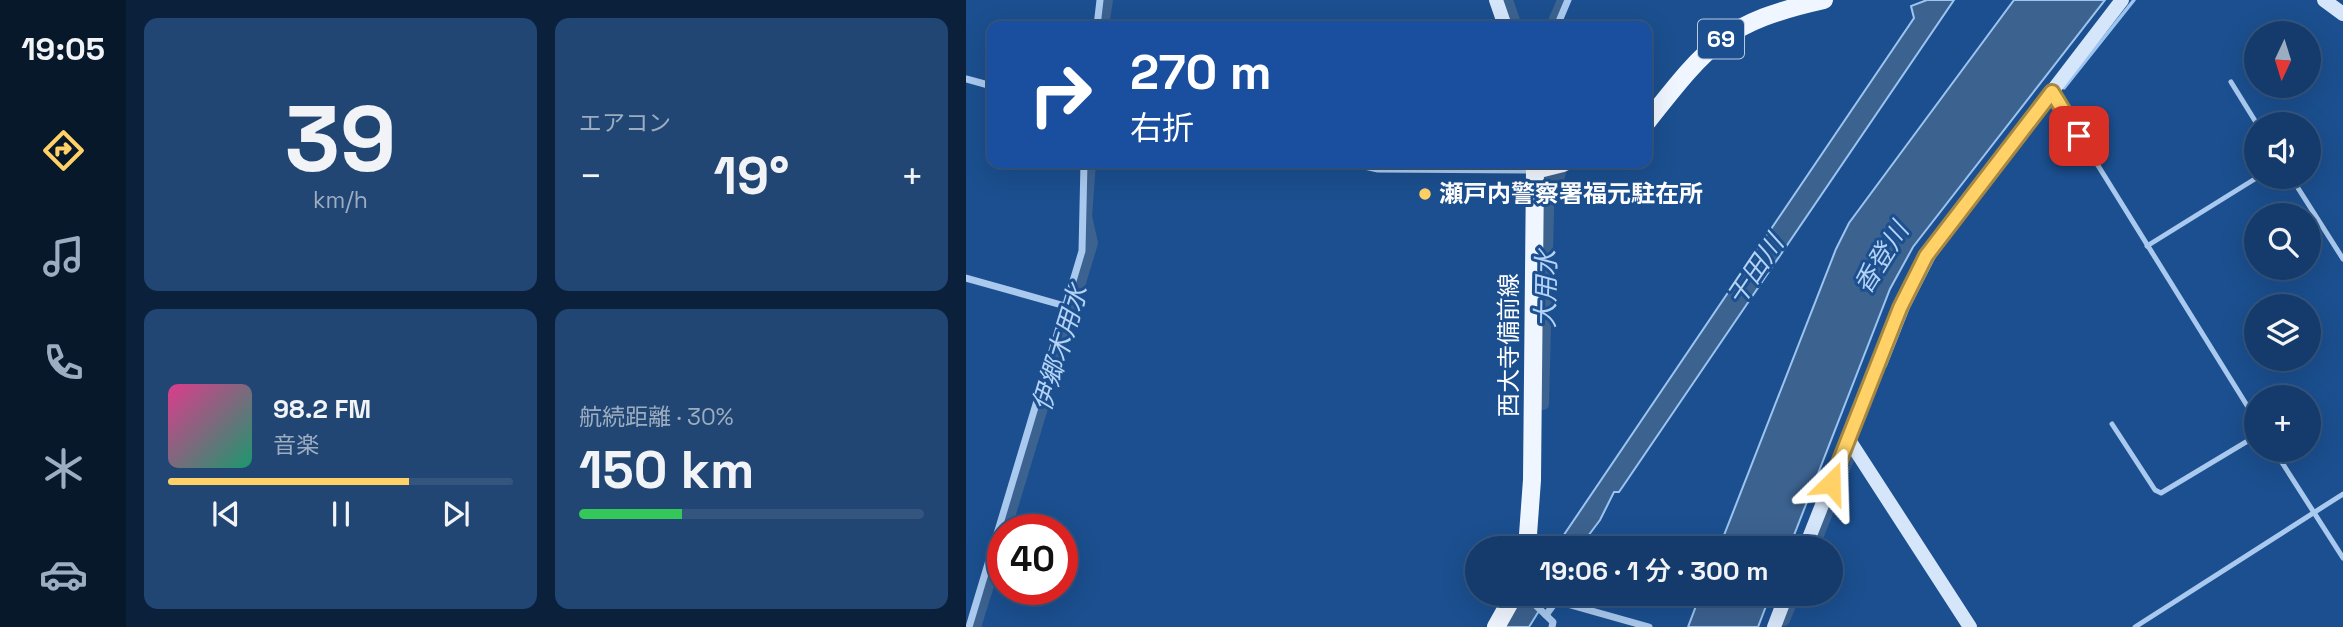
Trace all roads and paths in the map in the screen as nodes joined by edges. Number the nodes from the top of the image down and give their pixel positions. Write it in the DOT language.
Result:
graph roads {
  1 [pos="1100,0"];
  2 [pos="1496,0"];
  3 [pos="1568,0"];
  4 [pos="1824,0"];
  5 [pos="2122,0"];
  6 [pos="2324,0"];
  7 [pos="2343,14"];
  8 [pos="1098,21"];
  9 [pos="1503,21"];
  10 [pos="1559,21"];
  11 [pos="966,79"];
  12 [pos="2231,82"];
  13 [pos="987,85"];
  14 [pos="2052,92"];
  15 [pos="2250,112"];
  16 [pos="1652,116"];
  17 [pos="1084,168"];
  18 [pos="1374,168"];
  19 [pos="1456,168"];
  20 [pos="1535,168"];
  21 [pos="2244,186"];
  22 [pos="2299,189"];
  23 [pos="2147,246"];
  24 [pos="2343,259"];
  25 [pos="966,278"];
  26 [pos="1065,306"];
  27 [pos="2244,401"];
  28 [pos="2112,424"];
  29 [pos="1849,440"];
  30 [pos="2244,443"];
  31 [pos="2281,462"];
  32 [pos="2343,494"];
  33 [pos="2313,513"];
  34 [pos="1528,536"];
  35 [pos="1810,536"];
  36 [pos="2343,558"];
  37 [pos="1508,606"];
  38 [pos="1537,606"];
  39 [pos="1782,606"];
  40 [pos="1544,613"];
  41 [pos="2137,626"];
  42 [pos="969,627"];
  43 [pos="1496,627"];
  44 [pos="1552,627"];
  45 [pos="1649,627"];
  46 [pos="1774,627"];
  47 [pos="1970,627"];
  1 -- 8 [label="street"];
  2 -- 9 [label="street"];
  3 -- 10 [label="street"];
  4 -- 16 [label="main road, 69"];
  5 -- 14 [label="street"];
  6 -- 7 [label="street"];
  11 -- 13 [label="street"];
  12 -- 15 [label="lane"];
  14 -- 23 [label="lane"];
  14 -- 29 [label="street"];
  17 -- 26 [label="street"];
  18 -- 19 [label="street"];
  20 -- 34 [label="main road, 西大寺備前線"];
  21 -- 23 [label="lane"];
  22 -- 24 [label="lane"];
  23 -- 27 [label="lane"];
  25 -- 26 [label="street"];
  26 -- 42 [label="street"];
  28 -- 30 [label="lane"];
  29 -- 35 [label="street"];
  29 -- 47 [label="street"];
  31 -- 33 [label="lane"];
  32 -- 33 [label="lane"];
  33 -- 36 [label="lane"];
  33 -- 41 [label="lane"];
  37 -- 43 [label="main road"];
  38 -- 40 [label="street"];
  39 -- 46 [label="street"];
  40 -- 44 [label="street"];
  40 -- 45 [label="street"];
}
